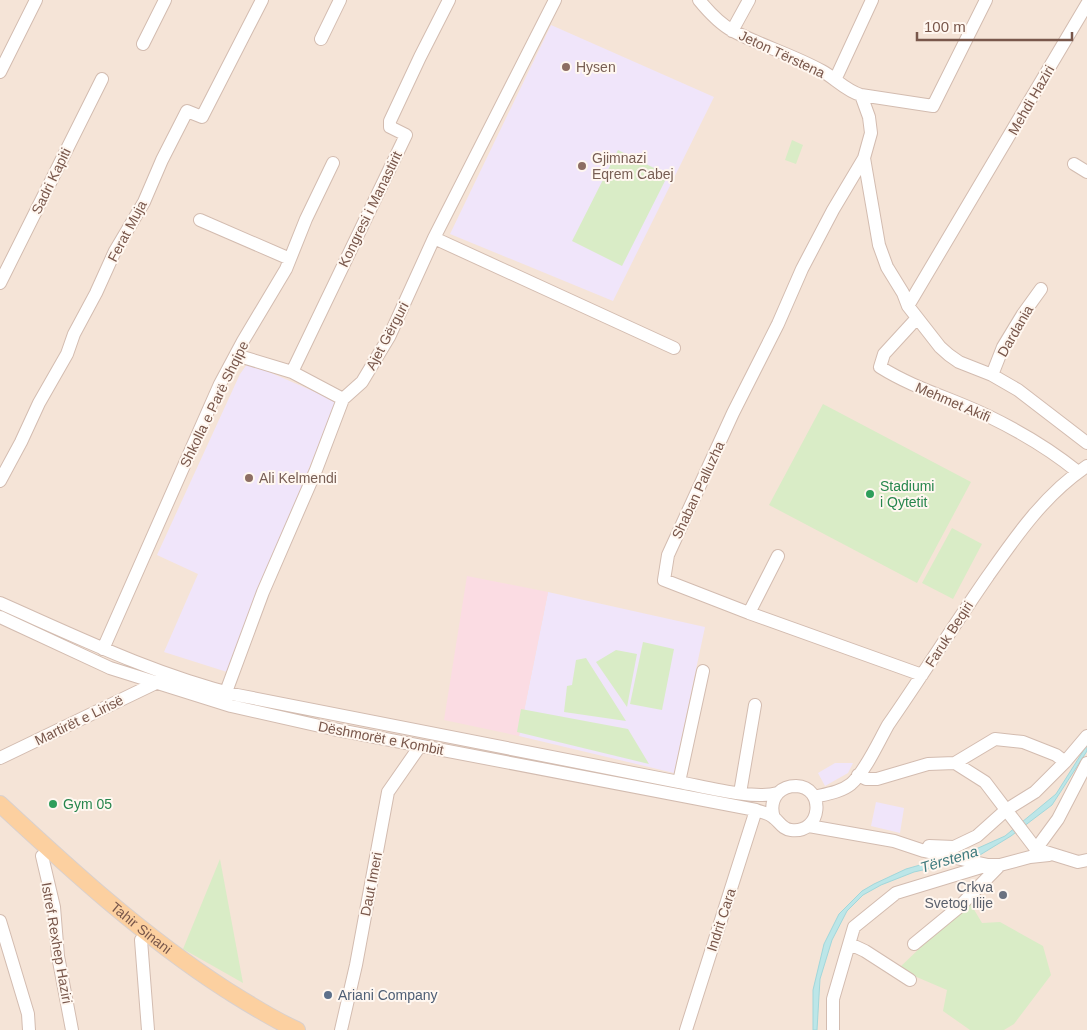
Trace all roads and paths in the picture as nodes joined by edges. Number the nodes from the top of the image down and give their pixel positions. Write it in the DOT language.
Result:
graph roads {
  1 [pos="36,0"];
  2 [pos="165,0"];
  3 [pos="262,0"];
  4 [pos="340,0"];
  5 [pos="449,0"];
  6 [pos="555,0"];
  7 [pos="699,0"];
  8 [pos="749,0"];
  9 [pos="872,0"];
  10 [pos="985,2"];
  11 [pos="1087,4"];
  12 [pos="732,31"];
  13 [pos="321,38"];
  14 [pos="143,44"];
  15 [pos="0,72"];
  16 [pos="102,79"];
  17 [pos="835,80"];
  18 [pos="861,95"];
  19 [pos="864,158"];
  20 [pos="333,163"];
  21 [pos="1074,164"];
  22 [pos="1087,172"];
  23 [pos="200,220"];
  24 [pos="434,238"];
  25 [pos="290,259"];
  26 [pos="0,283"];
  27 [pos="1042,288"];
  28 [pos="908,306"];
  29 [pos="917,318"];
  30 [pos="674,348"];
  31 [pos="236,355"];
  32 [pos="292,372"];
  33 [pos="992,375"];
  34 [pos="343,399"];
  35 [pos="1087,443"];
  36 [pos="1083,469"];
  37 [pos="0,481"];
  38 [pos="778,556"];
  39 [pos="0,603"];
  40 [pos="749,613"];
  41 [pos="0,617"];
  42 [pos="103,649"];
  43 [pos="703,670"];
  44 [pos="922,675"];
  45 [pos="161,677"];
  46 [pos="224,698"];
  47 [pos="755,704"];
  48 [pos="1087,736"];
  49 [pos="420,746"];
  50 [pos="542,756"];
  51 [pos="0,758"];
  52 [pos="868,761"];
  53 [pos="955,762"];
  54 [pos="1065,762"];
  55 [pos="1087,764"];
  56 [pos="538,769"];
  57 [pos="858,776"];
  58 [pos="884,776"];
  59 [pos="658,778"];
  60 [pos="679,782"];
  61 [pos="655,791"];
  62 [pos="740,793"];
  63 [pos="778,793"];
  64 [pos="814,797"];
  65 [pos="0,804"];
  66 [pos="756,810"];
  67 [pos="1008,812"];
  68 [pos="774,818"];
  69 [pos="0,819"];
  70 [pos="809,826"];
  71 [pos="894,841"];
  72 [pos="1032,845"];
  73 [pos="1054,854"];
  74 [pos="42,856"];
  75 [pos="1087,860"];
  76 [pos="989,864"];
  77 [pos="0,921"];
  78 [pos="141,940"];
  79 [pos="850,944"];
  80 [pos="914,944"];
  81 [pos="910,980"];
  82 [pos="29,1030"];
  83 [pos="72,1030"];
  84 [pos="148,1030"];
  85 [pos="275,1030"];
  86 [pos="297,1030"];
  87 [pos="341,1030"];
  88 [pos="686,1030"];
  89 [pos="833,1030"];
  1 -- 15 [label="street"];
  2 -- 14 [label="street"];
  3 -- 37 [label="street, Ferat Muja"];
  4 -- 13 [label="street"];
  5 -- 32 [label="street, Kongresi i Manastirit"];
  6 -- 24 [label="street, Ajet Gërguri"];
  7 -- 12 [label="street, Jeton Tërstena"];
  8 -- 12 [label="street"];
  9 -- 17 [label="street"];
  10 -- 18 [label="street"];
  11 -- 28 [label="street, Mehdi Haziri"];
  12 -- 17 [label="street, Jeton Tërstena"];
  16 -- 26 [label="street, Sadri Kapiti"];
  17 -- 18 [label="street, Jeton Tërstena"];
  18 -- 19 [label="street"];
  19 -- 28 [label="street"];
  19 -- 40 [label="street, Shaban Palluzha"];
  20 -- 25 [label="street, Shkolla e Parë Shqipe"];
  21 -- 22 [label="street"];
  23 -- 25 [label="street"];
  24 -- 30 [label="street"];
  24 -- 34 [label="street, Ajet Gërguri"];
  25 -- 31 [label="street, Shkolla e Parë Shqipe"];
  27 -- 33 [label="street, Dardania"];
  28 -- 29 [label="street"];
  29 -- 33 [label="street"];
  29 -- 36 [label="street, Mehmet Akifi"];
  31 -- 32 [label="street"];
  31 -- 42 [label="street, Shkolla e Parë Shqipe"];
  32 -- 34 [label="street"];
  33 -- 35 [label="street"];
  34 -- 46 [label="street, Ajet Gërguri"];
  36 -- 44 [label="street, Faruk Beqiri"];
  38 -- 40 [label="street"];
  39 -- 42 [label="street, Dëshmorët e Kombit"];
  40 -- 44 [label="street, Shaban Palluzha"];
  41 -- 45 [label="street, Dëshmorët e Kombit"];
  42 -- 45 [label="street, Dëshmorët e Kombit"];
  43 -- 60 [label="street"];
  44 -- 52 [label="street, Faruk Beqiri"];
  45 -- 46 [label="street, Dëshmorët e Kombit"];
  45 -- 51 [label="street, Martirët e Lirisë"];
  46 -- 49 [label="street, Dëshmorët e Kombit"];
  46 -- 50 [label="street, Dëshmorët e Kombit"];
  47 -- 62 [label="street"];
  48 -- 54 [label="street"];
  49 -- 56 [label="street, Dëshmorët e Kombit"];
  49 -- 87 [label="street, Daut Imeri"];
  50 -- 56 [label="street"];
  50 -- 59 [label="street, Dëshmorët e Kombit"];
  52 -- 57 [label="street, Faruk Beqiri"];
  52 -- 58 [label="street"];
  53 -- 54 [label="street"];
  53 -- 58 [label="street"];
  53 -- 67 [label="street"];
  54 -- 67 [label="street"];
  55 -- 72 [label="street"];
  56 -- 61 [label="street, Dëshmorët e Kombit"];
  57 -- 58 [label="street"];
  57 -- 64 [label="street, Faruk Beqiri"];
  59 -- 60 [label="street, Dëshmorët e Kombit"];
  59 -- 61 [label="street"];
  60 -- 62 [label="street, Dëshmorët e Kombit"];
  61 -- 66 [label="street, Dëshmorët e Kombit"];
  62 -- 63 [label="street, Dëshmorët e Kombit"];
  63 -- 64 [label="street"];
  63 -- 68 [label="street"];
  64 -- 70 [label="street"];
  65 -- 86 [label="main road, Tahir Sinani"];
  66 -- 68 [label="street, Dëshmorët e Kombit"];
  66 -- 88 [label="street, Indrit Cara"];
  67 -- 71 [label="street"];
  67 -- 72 [label="street"];
  68 -- 70 [label="street"];
  69 -- 74 [label="main road, Tahir Sinani"];
  70 -- 71 [label="street"];
  71 -- 76 [label="street"];
  72 -- 73 [label="street"];
  73 -- 75 [label="street"];
  73 -- 76 [label="street"];
  74 -- 78 [label="main road, Tahir Sinani"];
  74 -- 83 [label="street, Istref Rexhep Haziri"];
  76 -- 79 [label="street"];
  76 -- 80 [label="street"];
  77 -- 82 [label="street"];
  78 -- 84 [label="street"];
  78 -- 85 [label="main road, Tahir Sinani"];
  79 -- 81 [label="street"];
  79 -- 89 [label="street"];
}
